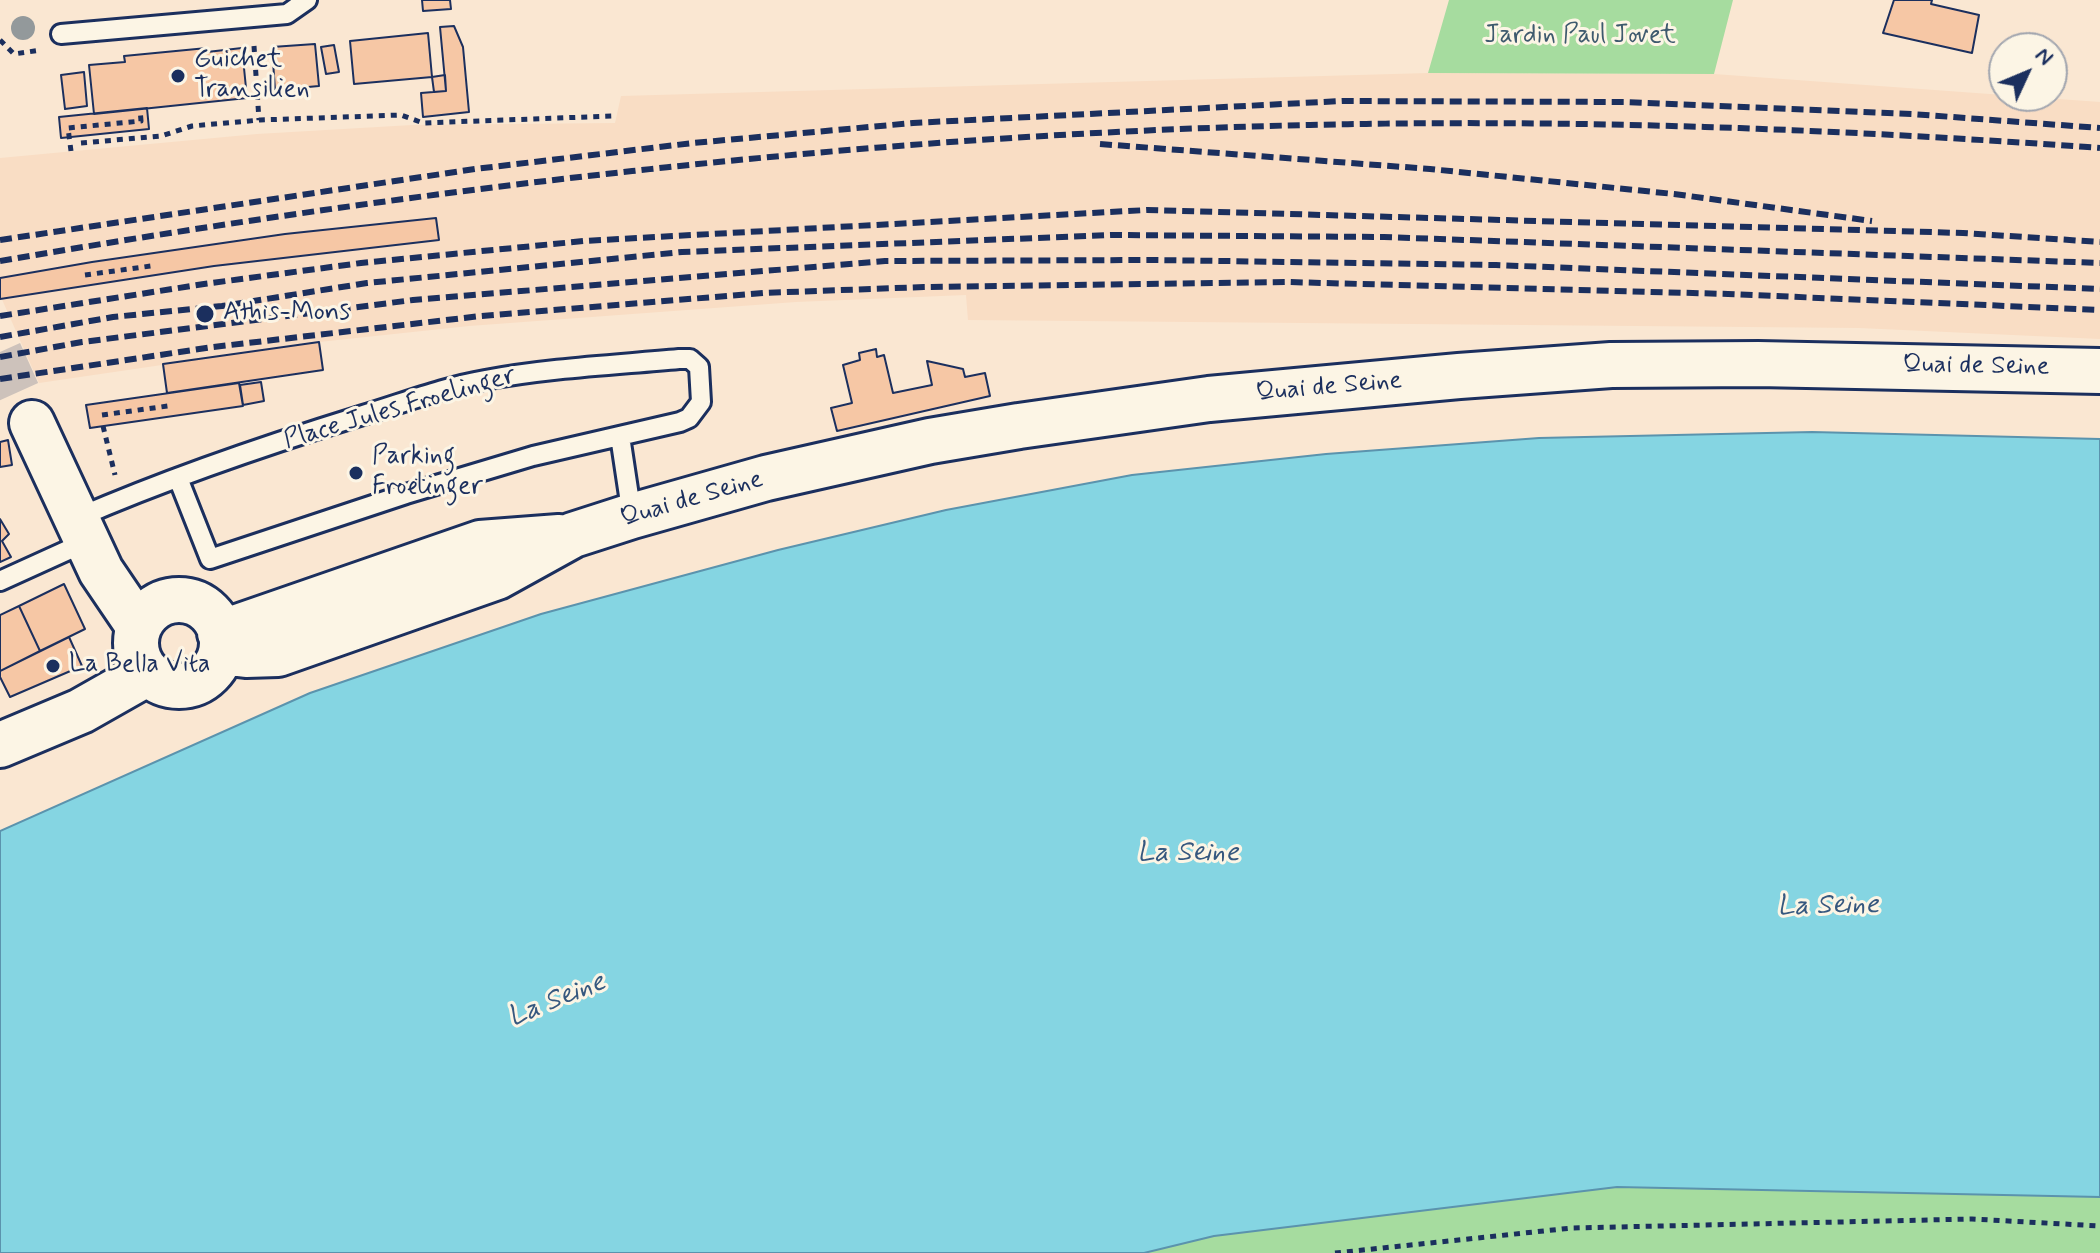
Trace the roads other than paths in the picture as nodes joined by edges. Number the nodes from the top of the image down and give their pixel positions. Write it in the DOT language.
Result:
graph roads {
  1 [pos="307,0"];
  2 [pos="61,34"];
  3 [pos="2100,371"];
  4 [pos="32,423"];
  5 [pos="620,436"];
  6 [pos="178,478"];
  7 [pos="632,516"];
  8 [pos="82,530"];
  9 [pos="0,581"];
  10 [pos="139,627"];
  11 [pos="221,642"];
  12 [pos="148,673"];
  13 [pos="0,745"];
  1 -- 2 [label="lane"];
  3 -- 7 [label="main road, Quai de Seine"];
  4 -- 8 [label="main road"];
  5 -- 6 [label="lane, Place Jules Froelinger"];
  5 -- 6 [label="lane, Place Jules Froelinger"];
  5 -- 7 [label="lane"];
  6 -- 8 [label="lane, Place Jules Froelinger"];
  7 -- 11 [label="main road, Quai de Seine"];
  8 -- 9 [label="lane, Place Jules Froelinger"];
  8 -- 10 [label="main road"];
  10 -- 11 [label="main road"];
  10 -- 12 [label="main road"];
  11 -- 12 [label="main road"];
  12 -- 13 [label="main road"];
}
